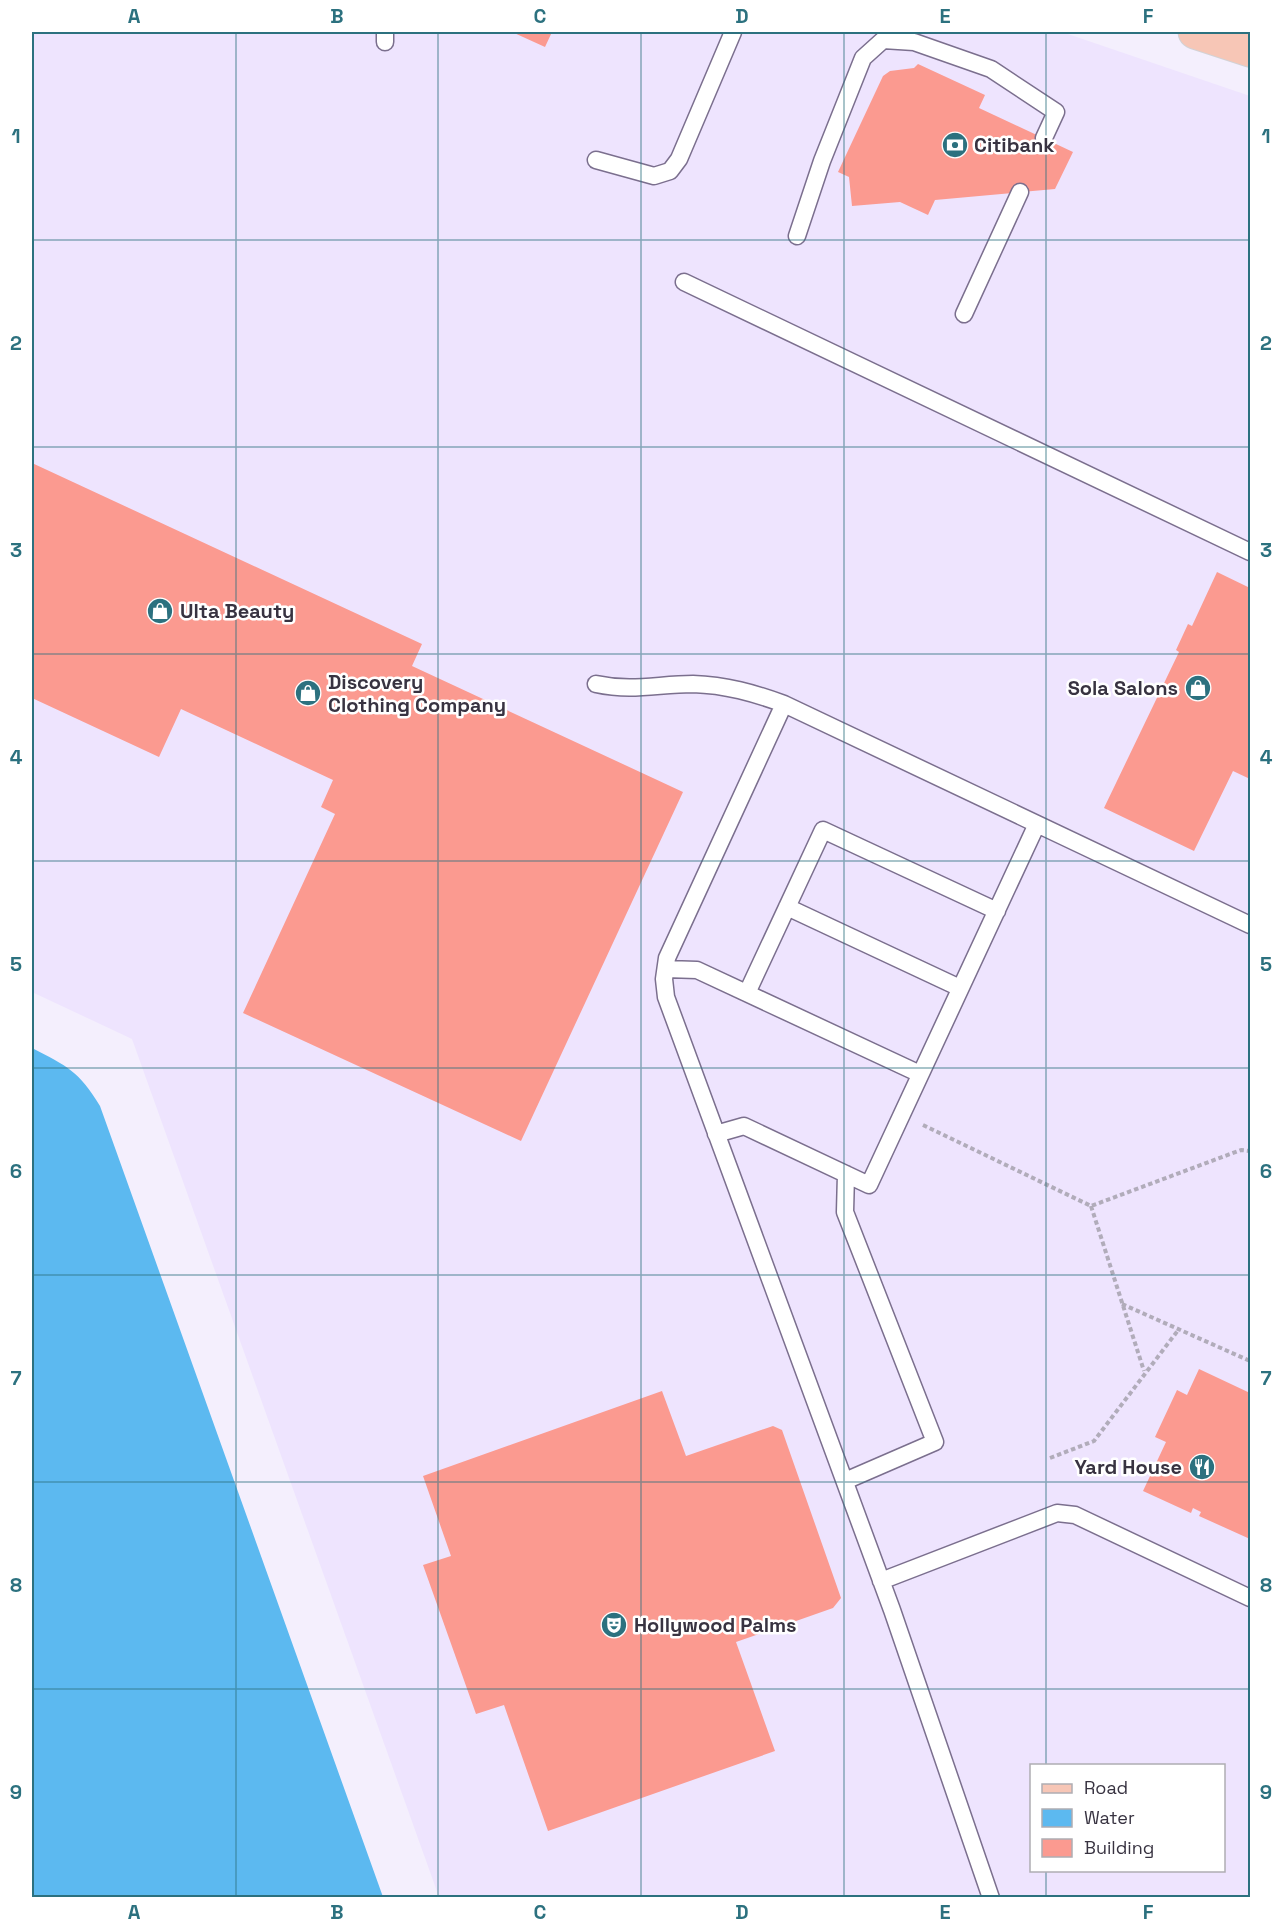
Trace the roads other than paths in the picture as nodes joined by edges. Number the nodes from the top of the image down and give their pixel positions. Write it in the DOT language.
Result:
graph roads {
  1 [pos="734,32"];
  2 [pos="1195,32"];
  3 [pos="1251,50"];
  4 [pos="1044,138"];
  5 [pos="596,160"];
  6 [pos="1020,192"];
  7 [pos="797,236"];
  8 [pos="684,282"];
  9 [pos="964,314"];
  10 [pos="1251,552"];
  11 [pos="596,684"];
  12 [pos="784,704"];
  13 [pos="1037,824"];
  14 [pos="787,908"];
  15 [pos="997,911"];
  16 [pos="1251,925"];
  17 [pos="666,969"];
  18 [pos="960,988"];
  19 [pos="747,993"];
  20 [pos="920,1074"];
  21 [pos="716,1134"];
  22 [pos="846,1174"];
  23 [pos="845,1481"];
  24 [pos="881,1581"];
  25 [pos="1251,1599"];
  26 [pos="991,1898"];
  1 -- 5 [label="lane"];
  2 -- 3 [label="main road"];
  4 -- 7 [label="lane"];
  6 -- 9 [label="lane"];
  8 -- 10 [label="lane"];
  11 -- 12 [label="lane"];
  12 -- 13 [label="lane"];
  12 -- 17 [label="lane"];
  13 -- 15 [label="lane"];
  13 -- 16 [label="lane"];
  14 -- 15 [label="lane"];
  14 -- 18 [label="lane"];
  14 -- 19 [label="lane"];
  15 -- 18 [label="lane"];
  17 -- 19 [label="lane"];
  17 -- 21 [label="lane"];
  18 -- 20 [label="lane"];
  19 -- 20 [label="lane"];
  20 -- 22 [label="lane"];
  21 -- 22 [label="lane"];
  21 -- 23 [label="lane"];
  22 -- 23 [label="lane"];
  23 -- 24 [label="lane"];
  24 -- 25 [label="lane"];
  24 -- 26 [label="lane"];
}
